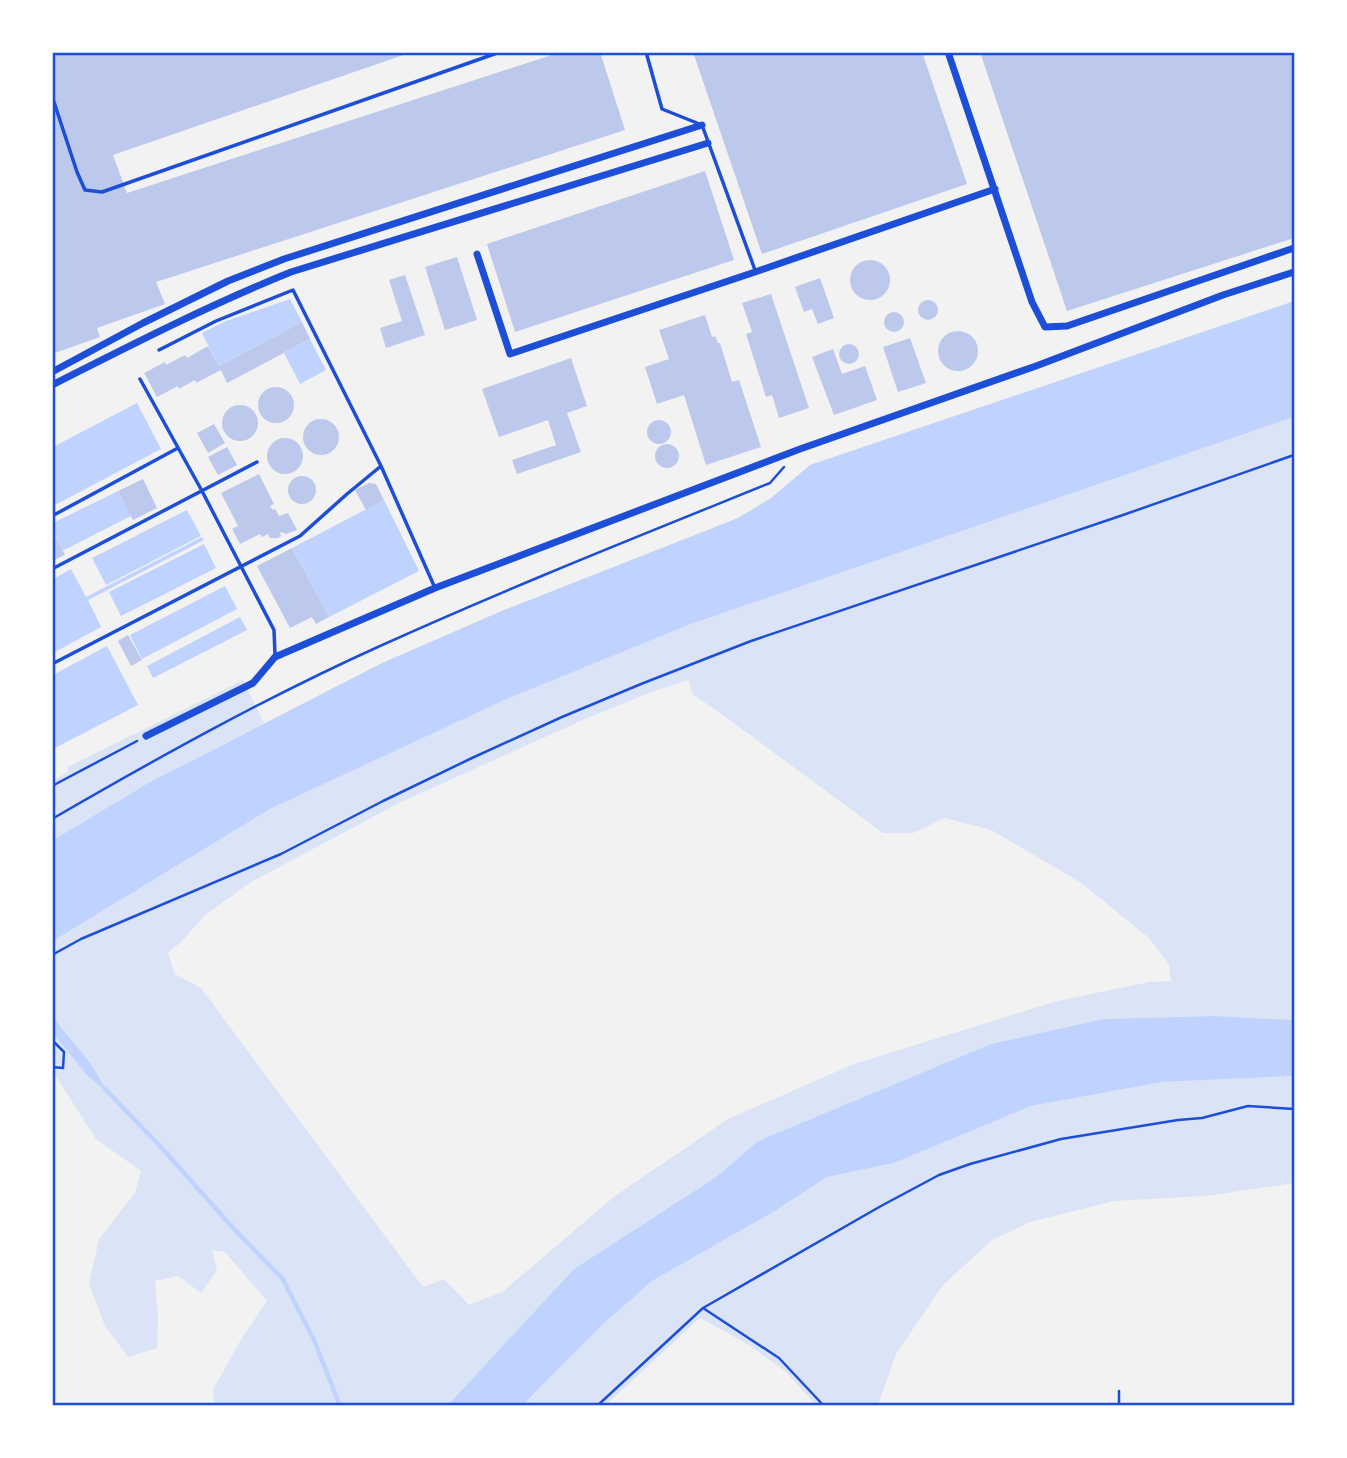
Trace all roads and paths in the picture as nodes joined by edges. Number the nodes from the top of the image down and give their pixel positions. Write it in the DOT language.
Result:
graph roads {
  1 [pos="500,52"];
  2 [pos="646,52"];
  3 [pos="948,52"];
  4 [pos="52,96"];
  5 [pos="702,125"];
  6 [pos="708,143"];
  7 [pos="995,190"];
  8 [pos="1294,248"];
  9 [pos="477,254"];
  10 [pos="755,272"];
  11 [pos="1294,272"];
  12 [pos="159,350"];
  13 [pos="52,372"];
  14 [pos="140,379"];
  15 [pos="52,385"];
  16 [pos="178,448"];
  17 [pos="1294,455"];
  18 [pos="257,462"];
  19 [pos="381,466"];
  20 [pos="785,466"];
  21 [pos="202,491"];
  22 [pos="52,516"];
  23 [pos="241,566"];
  24 [pos="52,569"];
  25 [pos="435,588"];
  26 [pos="275,657"];
  27 [pos="52,664"];
  28 [pos="146,736"];
  29 [pos="52,786"];
  30 [pos="52,820"];
  31 [pos="52,955"];
  32 [pos="52,1040"];
  33 [pos="52,1067"];
  34 [pos="1294,1109"];
  35 [pos="703,1308"];
  36 [pos="1119,1391"];
  37 [pos="597,1405"];
  38 [pos="824,1405"];
  39 [pos="1119,1405"];
  1 -- 4 [label="lane"];
  2 -- 5 [label="lane"];
  3 -- 7 [label="street"];
  5 -- 6 [label="lane"];
  5 -- 13 [label="street"];
  6 -- 10 [label="lane"];
  6 -- 15 [label="street"];
  7 -- 8 [label="street"];
  7 -- 10 [label="street"];
  9 -- 10 [label="street"];
  11 -- 25 [label="street"];
  12 -- 19 [label="lane"];
  14 -- 16 [label="lane"];
  16 -- 21 [label="lane"];
  16 -- 22 [label="lane"];
  17 -- 31 [label="path"];
  18 -- 21 [label="lane"];
  19 -- 23 [label="lane"];
  19 -- 25 [label="lane"];
  20 -- 30 [label="path"];
  21 -- 23 [label="lane"];
  21 -- 24 [label="lane"];
  23 -- 26 [label="lane"];
  23 -- 27 [label="lane"];
  25 -- 26 [label="street"];
  26 -- 28 [label="street"];
  28 -- 29 [label="path"];
  32 -- 33 [label="path"];
  34 -- 35 [label="path"];
  35 -- 37 [label="path"];
  35 -- 38 [label="path"];
  36 -- 39 [label="path"];
}
